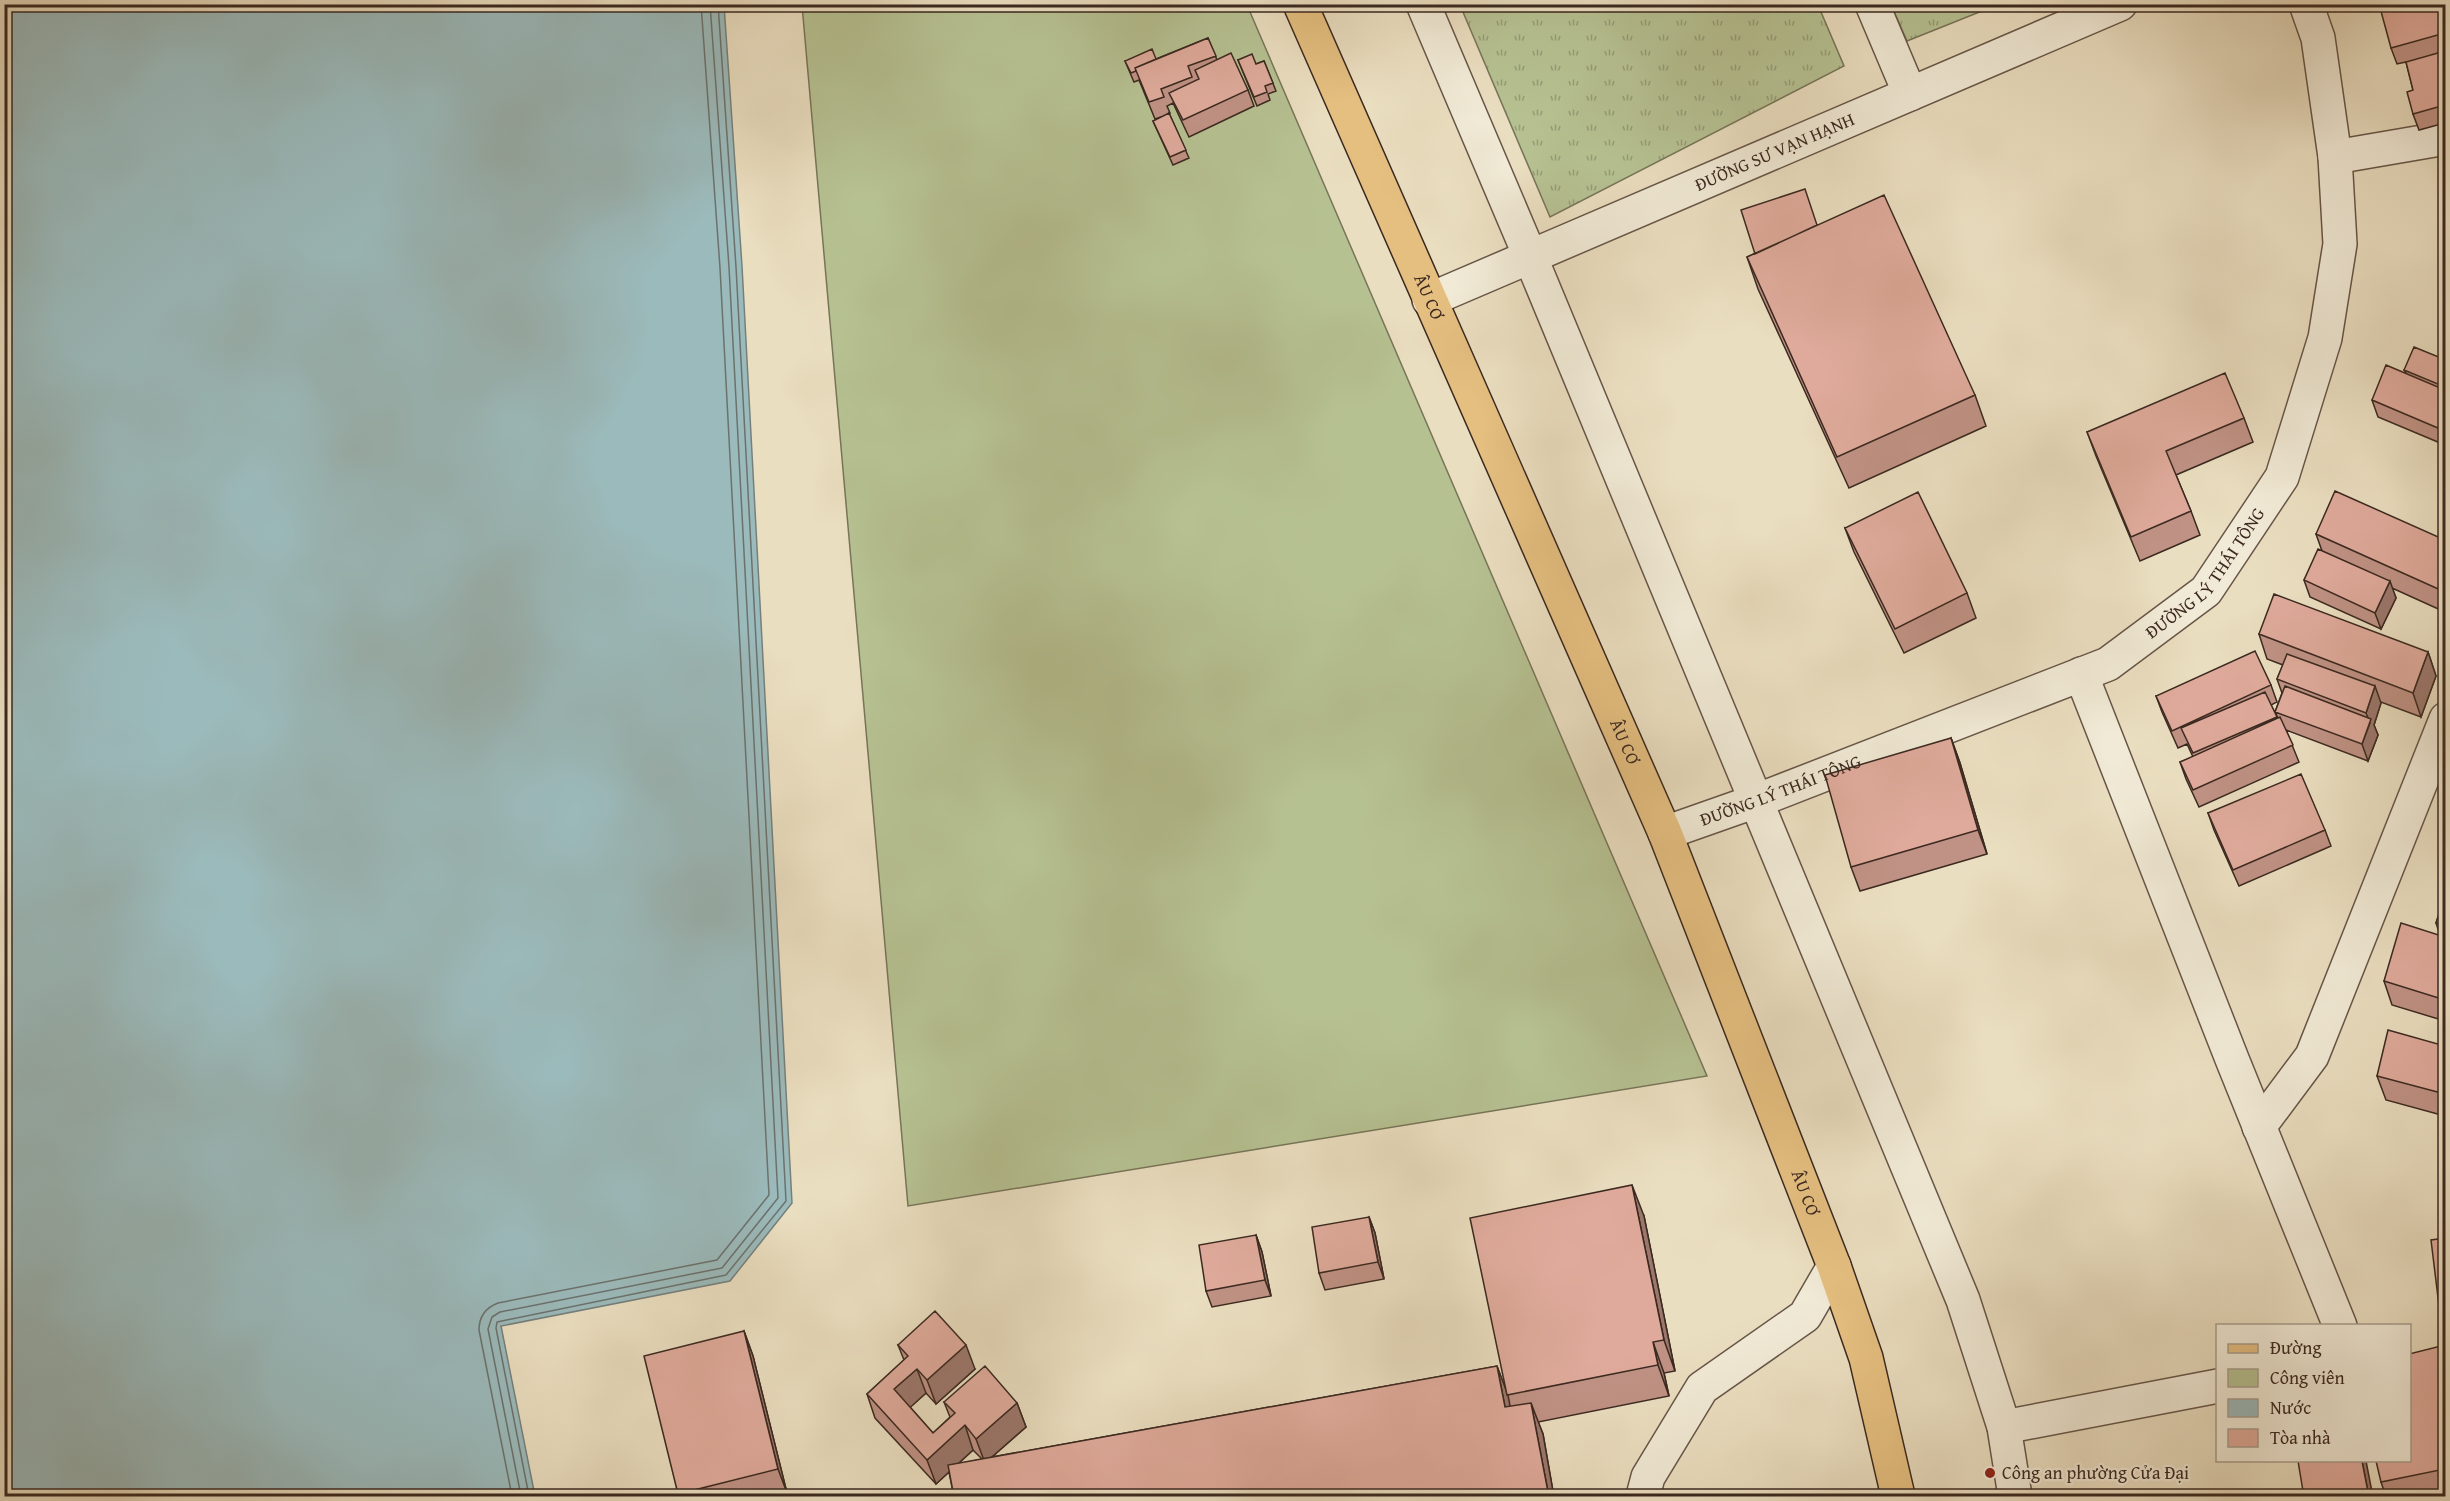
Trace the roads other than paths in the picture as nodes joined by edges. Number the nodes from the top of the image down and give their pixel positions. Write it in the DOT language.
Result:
graph roads {
  1 [pos="1300,4"];
  2 [pos="1423,4"];
  3 [pos="1872,4"];
  4 [pos="2120,4"];
  5 [pos="2306,4"];
  6 [pos="1910,94"];
  7 [pos="2445,138"];
  8 [pos="2335,157"];
  9 [pos="1530,256"];
  10 [pos="1429,300"];
  11 [pos="2081,674"];
  12 [pos="2445,719"];
  13 [pos="1756,801"];
  14 [pos="1665,833"];
  15 [pos="2259,1127"];
  16 [pos="1834,1266"];
  17 [pos="2339,1324"];
  18 [pos="2216,1386"];
  19 [pos="2004,1427"];
  20 [pos="1643,1497"];
  21 [pos="1898,1497"];
  22 [pos="2015,1497"];
  1 -- 10 [label="main road, ÂU CƠ"];
  2 -- 9 [label="street"];
  3 -- 6 [label="street"];
  4 -- 6 [label="street, ĐƯỜNG SƯ VẠN HẠNH"];
  5 -- 8 [label="street, ĐƯỜNG LÝ THÁI TÔNG"];
  6 -- 9 [label="street, ĐƯỜNG SƯ VẠN HẠNH"];
  7 -- 8 [label="street"];
  8 -- 11 [label="street, ĐƯỜNG LÝ THÁI TÔNG"];
  9 -- 10 [label="street, ĐƯỜNG SƯ VẠN HẠNH"];
  9 -- 13 [label="street"];
  10 -- 14 [label="main road, ÂU CƠ"];
  11 -- 13 [label="street, ĐƯỜNG LÝ THÁI TÔNG"];
  11 -- 15 [label="street"];
  12 -- 15 [label="street"];
  13 -- 14 [label="street, ĐƯỜNG LÝ THÁI TÔNG"];
  13 -- 19 [label="street"];
  14 -- 16 [label="main road, ÂU CƠ"];
  15 -- 17 [label="street"];
  16 -- 20 [label="street"];
  16 -- 21 [label="main road, ÂU CƠ"];
  18 -- 19 [label="street"];
  19 -- 22 [label="street"];
}
